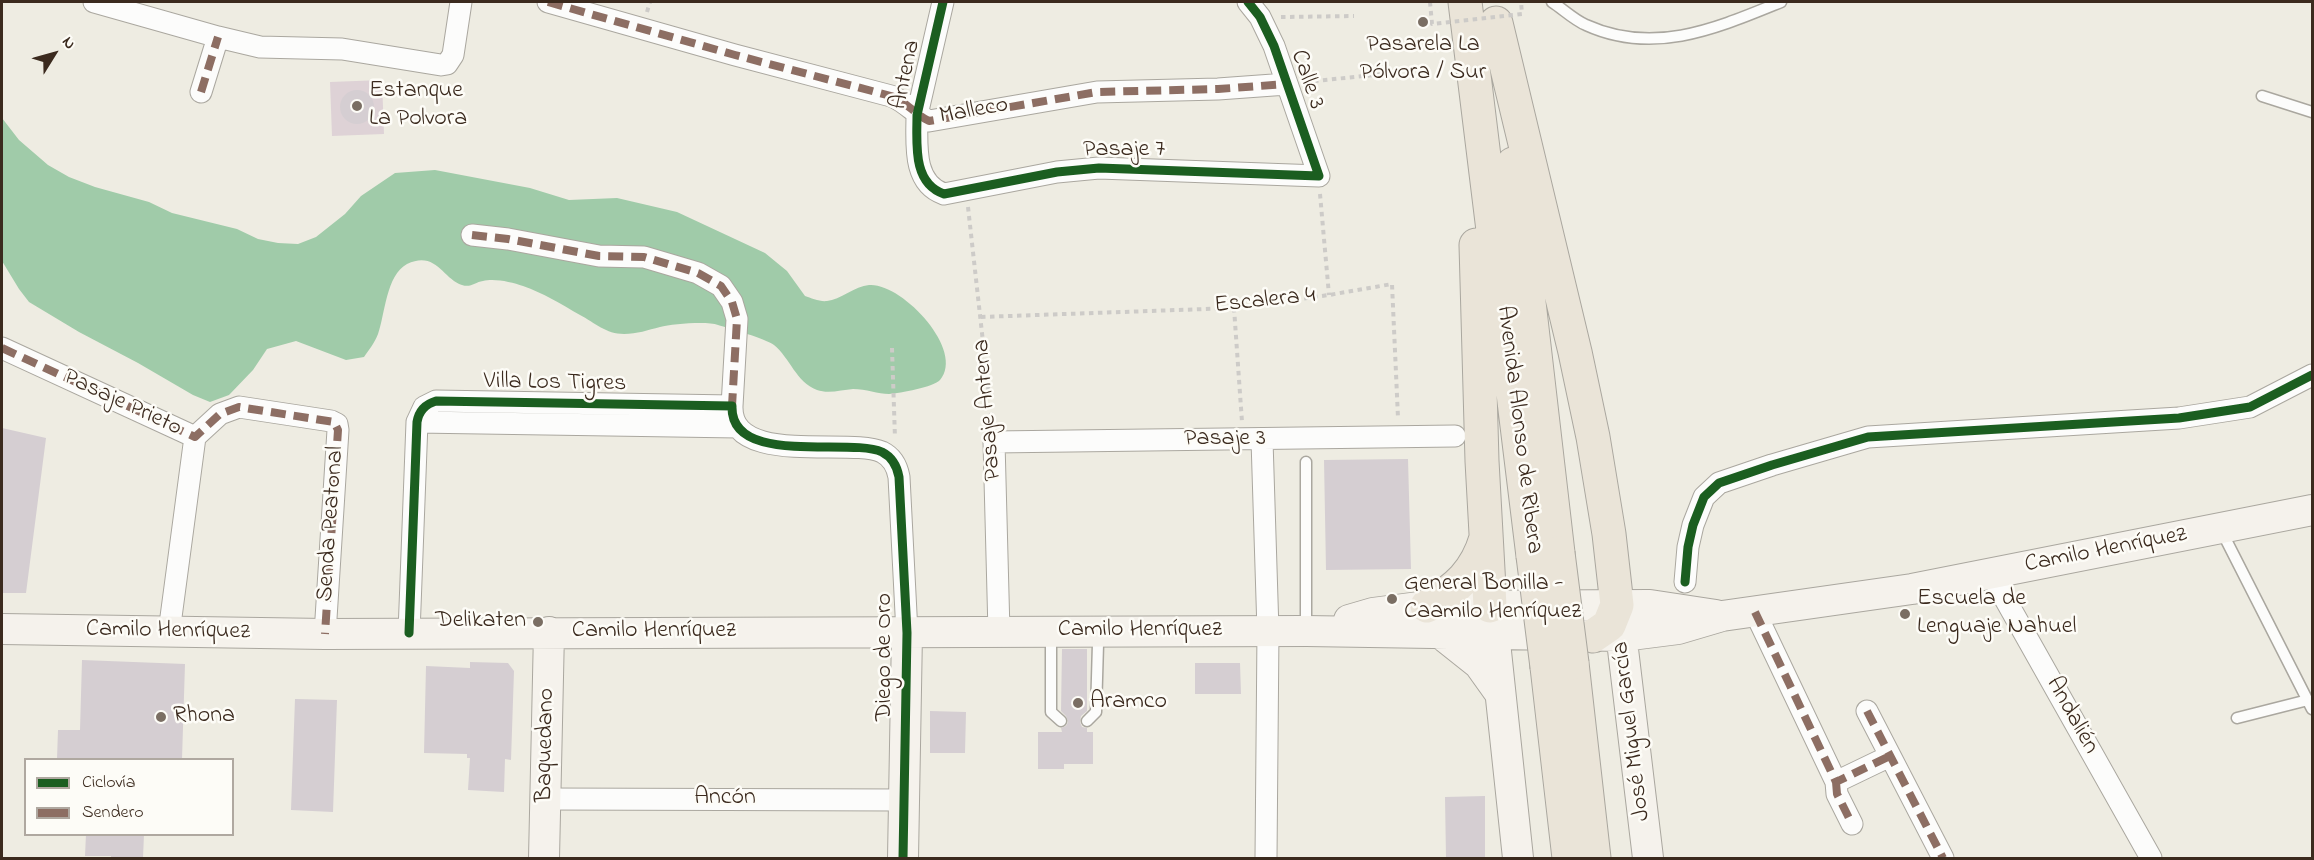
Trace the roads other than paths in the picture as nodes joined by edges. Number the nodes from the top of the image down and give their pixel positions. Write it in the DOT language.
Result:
graph roads {
  1 [pos="94,2"];
  2 [pos="461,2"];
  3 [pos="548,2"];
  4 [pos="943,2"];
  5 [pos="1465,2"];
  6 [pos="1552,2"];
  7 [pos="1781,2"];
  8 [pos="1254,9"];
  9 [pos="1495,12"];
  10 [pos="218,37"];
  11 [pos="1471,48"];
  12 [pos="1287,84"];
  13 [pos="201,92"];
  14 [pos="2262,96"];
  15 [pos="2313,112"];
  16 [pos="917,115"];
  17 [pos="1319,176"];
  18 [pos="932,190"];
  19 [pos="472,236"];
  20 [pos="2,348"];
  21 [pos="2313,375"];
  22 [pos="732,406"];
  23 [pos="417,422"];
  24 [pos="738,427"];
  25 [pos="1455,436"];
  26 [pos="195,437"];
  27 [pos="1253,440"];
  28 [pos="994,442"];
  29 [pos="891,459"];
  30 [pos="1306,462"];
  31 [pos="2313,510"];
  32 [pos="2220,528"];
  33 [pos="1486,536"];
  34 [pos="1546,554"];
  35 [pos="1991,573"];
  36 [pos="1685,582"];
  37 [pos="1617,605"];
  38 [pos="1755,612"];
  39 [pos="1502,615"];
  40 [pos="1722,616"];
  41 [pos="1434,620"];
  42 [pos="2,629"];
  43 [pos="1268,631"];
  44 [pos="1306,631"];
  45 [pos="169,632"];
  46 [pos="549,632"];
  47 [pos="999,632"];
  48 [pos="410,633"];
  49 [pos="907,633"];
  50 [pos="325,634"];
  51 [pos="1608,636"];
  52 [pos="1050,647"];
  53 [pos="1098,647"];
  54 [pos="1559,665"];
  55 [pos="1499,692"];
  56 [pos="2310,704"];
  57 [pos="1867,711"];
  58 [pos="2237,718"];
  59 [pos="1061,721"];
  60 [pos="1087,721"];
  61 [pos="1890,756"];
  62 [pos="1836,782"];
  63 [pos="545,799"];
  64 [pos="904,800"];
  65 [pos="1852,824"];
  66 [pos="544,858"];
  67 [pos="903,858"];
  68 [pos="1266,858"];
  69 [pos="1518,858"];
  70 [pos="1569,858"];
  71 [pos="1594,858"];
  72 [pos="1648,858"];
  73 [pos="1943,858"];
  74 [pos="2151,858"];
  1 -- 10 [label="street"];
  2 -- 10 [label="street"];
  3 -- 16 [label="street, Malleco"];
  4 -- 16 [label="street, Antena"];
  5 -- 11 [label="highway, Avenida Alonso de Ribera"];
  6 -- 7 [label="lane"];
  8 -- 12 [label="street, Calle 3"];
  9 -- 34 [label="highway, Avenida Alonso de Ribera"];
  9 -- 37 [label="highway"];
  10 -- 13 [label="street"];
  11 -- 33 [label="highway"];
  11 -- 34 [label="highway, Avenida Alonso de Ribera"];
  12 -- 16 [label="street, Malleco"];
  12 -- 17 [label="street, Calle 3"];
  14 -- 15 [label="lane"];
  16 -- 18 [label="street, Antena"];
  17 -- 18 [label="street, Pasaje 7"];
  19 -- 22 [label="street"];
  20 -- 26 [label="street, Pasaje Prieto"];
  21 -- 36 [label="street"];
  22 -- 23 [label="street, Villa Los Tigres"];
  22 -- 24 [label="street"];
  23 -- 24 [label="street, Villa Los Tigres"];
  23 -- 48 [label="street"];
  24 -- 29 [label="street, Villa Los Tigres"];
  25 -- 27 [label="street, Pasaje 3"];
  26 -- 45 [label="street, Pasaje Prieto"];
  26 -- 50 [label="street, Senda Peatonal"];
  27 -- 28 [label="street, Pasaje 3"];
  27 -- 43 [label="street"];
  28 -- 47 [label="street, Pasaje Antena"];
  29 -- 49 [label="street, Diego de Oro"];
  30 -- 44 [label="lane"];
  31 -- 32 [label="main road, Camilo Henríquez"];
  32 -- 35 [label="main road, Camilo Henríquez"];
  32 -- 56 [label="lane"];
  33 -- 39 [label="highway"];
  33 -- 41 [label="highway"];
  34 -- 54 [label="highway, Avenida Alonso de Ribera, bridge"];
  35 -- 38 [label="main road, Camilo Henríquez"];
  35 -- 74 [label="street, Andalién"];
  37 -- 39 [label="main road, Camilo Henríquez"];
  37 -- 40 [label="main road, Camilo Henríquez"];
  37 -- 51 [label="highway"];
  38 -- 40 [label="main road, Camilo Henríquez"];
  38 -- 62 [label="street"];
  39 -- 41 [label="main road, Camilo Henríquez"];
  39 -- 51 [label="main road, Camilo Henríquez"];
  39 -- 55 [label="main road"];
  40 -- 51 [label="main road, Camilo Henríquez"];
  41 -- 44 [label="main road, Camilo Henríquez"];
  41 -- 55 [label="main road"];
  42 -- 45 [label="main road, Camilo Henríquez"];
  43 -- 44 [label="main road, Camilo Henríquez"];
  43 -- 53 [label="main road, Camilo Henríquez"];
  43 -- 68 [label="street"];
  45 -- 50 [label="main road, Camilo Henríquez"];
  46 -- 48 [label="main road, Camilo Henríquez"];
  46 -- 49 [label="main road, Camilo Henríquez"];
  46 -- 63 [label="main road, Baquedano"];
  47 -- 49 [label="main road, Camilo Henríquez"];
  47 -- 52 [label="main road, Camilo Henríquez"];
  48 -- 50 [label="main road, Camilo Henríquez"];
  49 -- 64 [label="main road, Diego de Oro"];
  51 -- 72 [label="main road, José Miguel García"];
  52 -- 53 [label="main road, Camilo Henríquez"];
  52 -- 59 [label="lane"];
  53 -- 60 [label="lane"];
  54 -- 70 [label="highway, Avenida Alonso de Ribera"];
  54 -- 71 [label="highway, Avenida Alonso de Ribera"];
  55 -- 69 [label="main road"];
  56 -- 58 [label="lane"];
  57 -- 61 [label="street"];
  61 -- 62 [label="street"];
  61 -- 73 [label="street"];
  62 -- 65 [label="street"];
  63 -- 64 [label="street, Ancón"];
  63 -- 66 [label="main road, Baquedano"];
  64 -- 67 [label="main road, Diego de Oro"];
}
